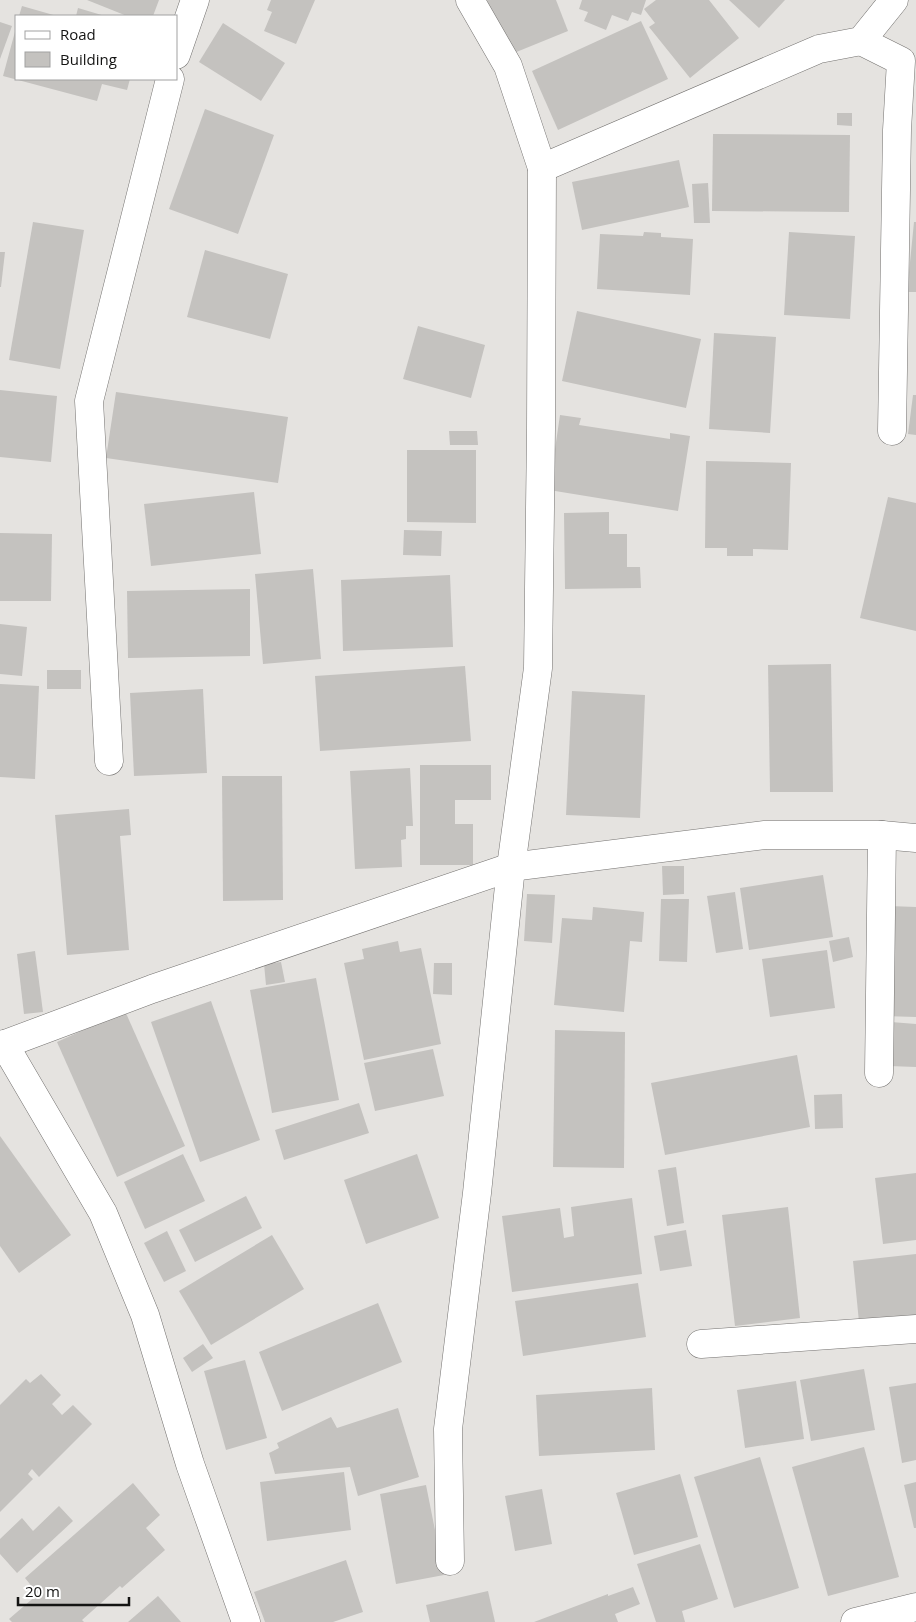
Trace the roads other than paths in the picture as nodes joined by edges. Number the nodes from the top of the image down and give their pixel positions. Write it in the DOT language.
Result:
graph roads {
  1 [pos="195,0"];
  2 [pos="470,0"];
  3 [pos="894,0"];
  4 [pos="861,41"];
  5 [pos="178,49"];
  6 [pos="170,80"];
  7 [pos="542,168"];
  8 [pos="892,431"];
  9 [pos="110,760"];
  10 [pos="882,835"];
  11 [pos="916,838"];
  12 [pos="510,867"];
  13 [pos="2,1045"];
  14 [pos="879,1073"];
  15 [pos="916,1329"];
  16 [pos="701,1344"];
  17 [pos="450,1561"];
  18 [pos="916,1607"];
  19 [pos="246,1622"];
  20 [pos="856,1622"];
  1 -- 5 [label="street"];
  2 -- 7 [label="street"];
  3 -- 4 [label="street"];
  4 -- 7 [label="street"];
  4 -- 8 [label="street"];
  6 -- 9 [label="street"];
  7 -- 12 [label="street"];
  10 -- 11 [label="street"];
  10 -- 12 [label="street"];
  10 -- 14 [label="street"];
  12 -- 13 [label="street"];
  12 -- 17 [label="street"];
  13 -- 19 [label="street"];
  15 -- 16 [label="street"];
  18 -- 20 [label="street"];
}
